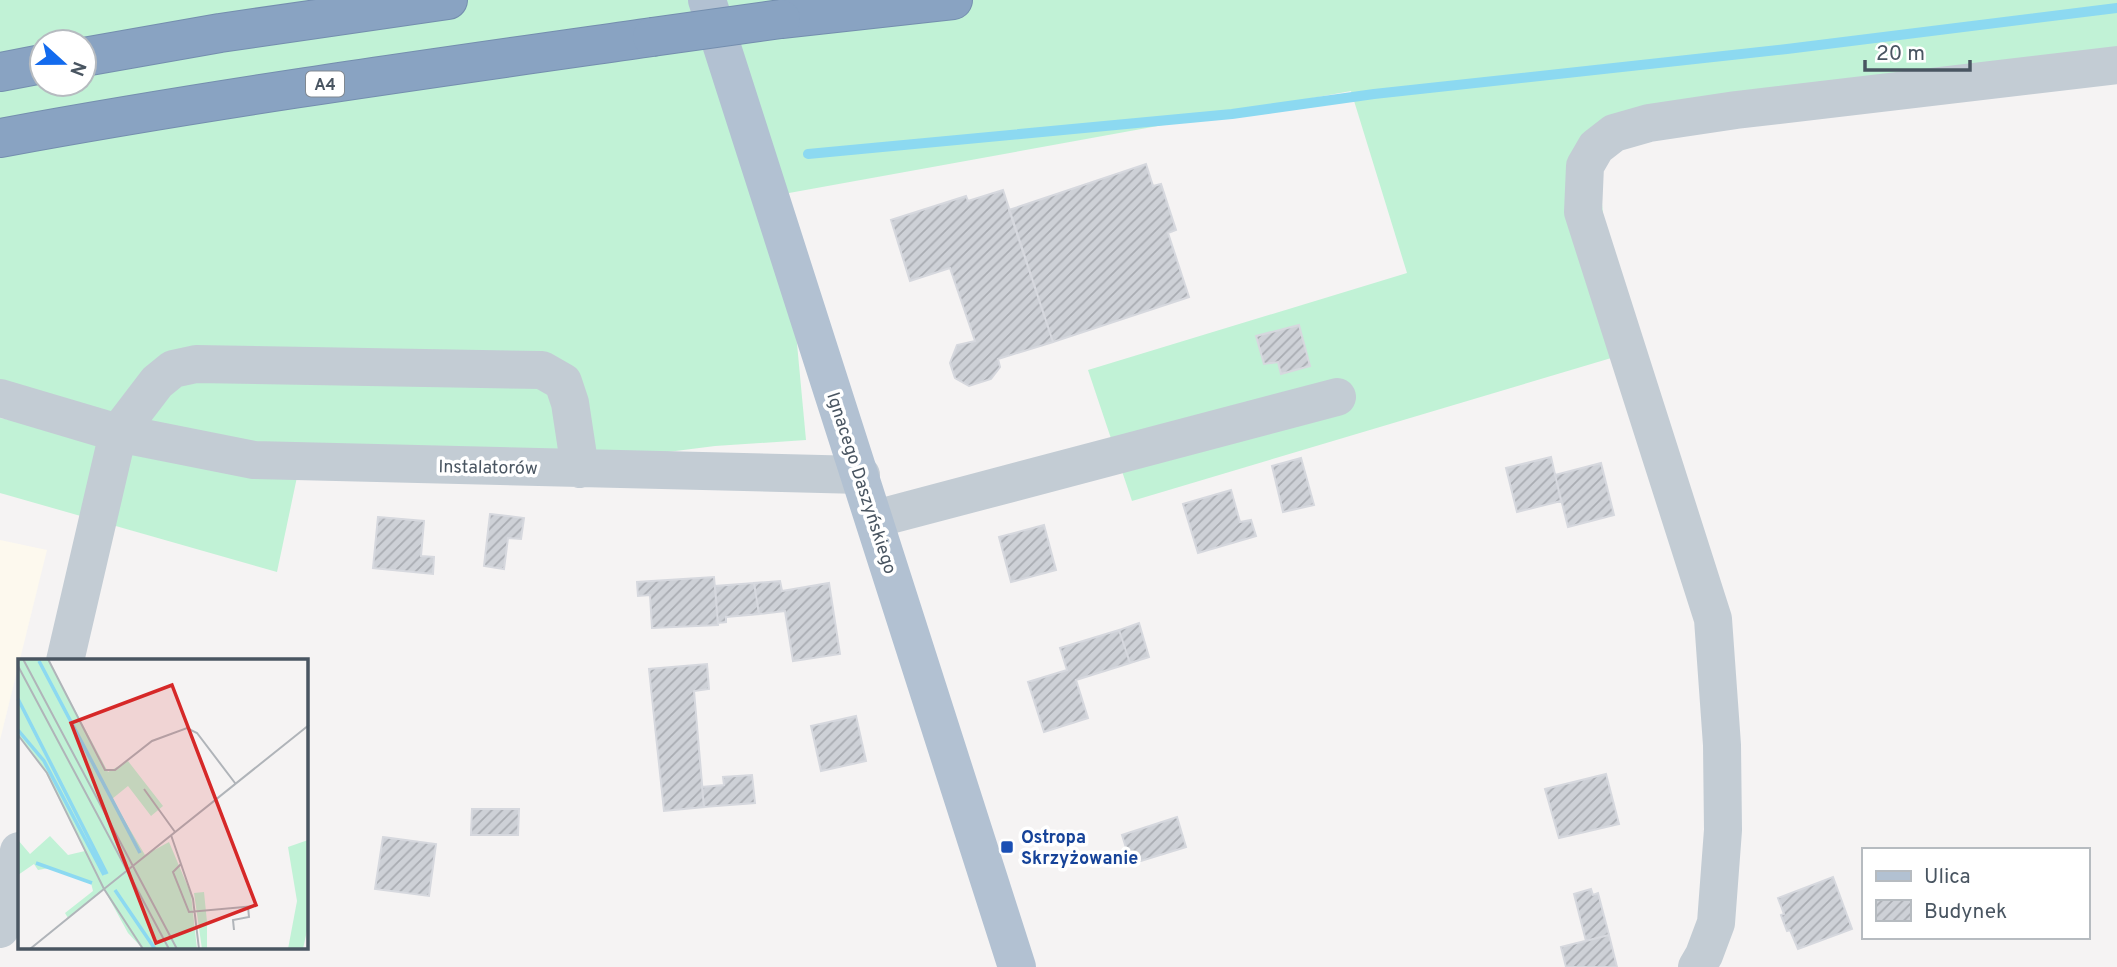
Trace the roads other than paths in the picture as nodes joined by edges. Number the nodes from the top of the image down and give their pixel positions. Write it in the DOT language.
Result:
graph roads {
  1 [pos="448,0"];
  2 [pos="708,0"];
  3 [pos="953,0"];
  4 [pos="98,55"];
  5 [pos="2117,65"];
  6 [pos="28,67"];
  7 [pos="0,72"];
  8 [pos="0,138"];
  9 [pos="1337,397"];
  10 [pos="0,398"];
  11 [pos="118,433"];
  12 [pos="580,469"];
  13 [pos="861,475"];
  14 [pos="874,519"];
  15 [pos="65,659"];
  16 [pos="18,854"];
  17 [pos="5,890"];
  18 [pos="0,929"];
  19 [pos="1017,967"];
  20 [pos="1697,967"];
  1 -- 4 [label="highway"];
  2 -- 13 [label="main road, Ignacego Daszyńskiego"];
  3 -- 8 [label="highway, A4, bridge"];
  5 -- 20 [label="street"];
  6 -- 7 [label="highway"];
  9 -- 14 [label="street"];
  10 -- 11 [label="street, Instalatorów"];
  11 -- 12 [label="street, Instalatorów"];
  11 -- 12 [label="street"];
  11 -- 15 [label="street"];
  12 -- 13 [label="street, Instalatorów"];
  13 -- 14 [label="main road, Ignacego Daszyńskiego"];
  14 -- 19 [label="main road, Ignacego Daszyńskiego"];
  16 -- 17 [label="street"];
  17 -- 18 [label="street"];
}
